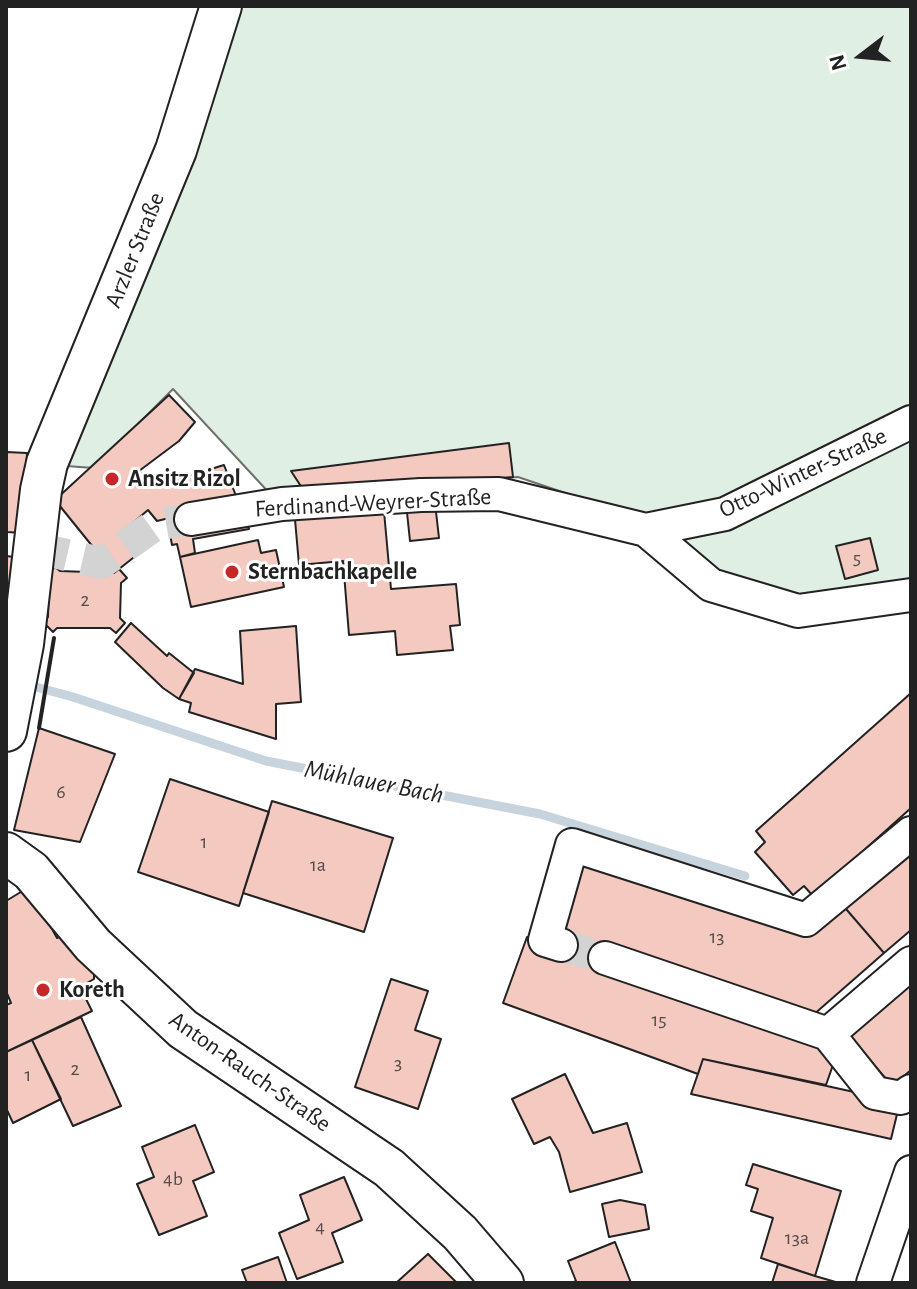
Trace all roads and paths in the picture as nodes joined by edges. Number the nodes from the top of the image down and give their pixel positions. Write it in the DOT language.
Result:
graph roads {
  1 [pos="221,6"];
  2 [pos="911,422"];
  3 [pos="191,519"];
  4 [pos="646,530"];
  5 [pos="911,595"];
  6 [pos="8,724"];
  7 [pos="911,833"];
  8 [pos="6,853"];
  9 [pos="561,945"];
  10 [pos="605,958"];
  11 [pos="911,963"];
  12 [pos="828,1034"];
  13 [pos="911,1091"];
  14 [pos="911,1172"];
  15 [pos="503,1283"];
  16 [pos="873,1283"];
  1 -- 6 [label="main road, Arzler Straße"];
  2 -- 4 [label="street, Otto-Winter-Straße"];
  3 -- 4 [label="street, Ferdinand-Weyrer-Straße"];
  4 -- 5 [label="street, Ferdinand-Weyrer-Straße"];
  7 -- 9 [label="street"];
  8 -- 15 [label="main road, Anton-Rauch-Straße"];
  10 -- 12 [label="street"];
  11 -- 12 [label="street"];
  12 -- 13 [label="street"];
  14 -- 16 [label="street"];
}
